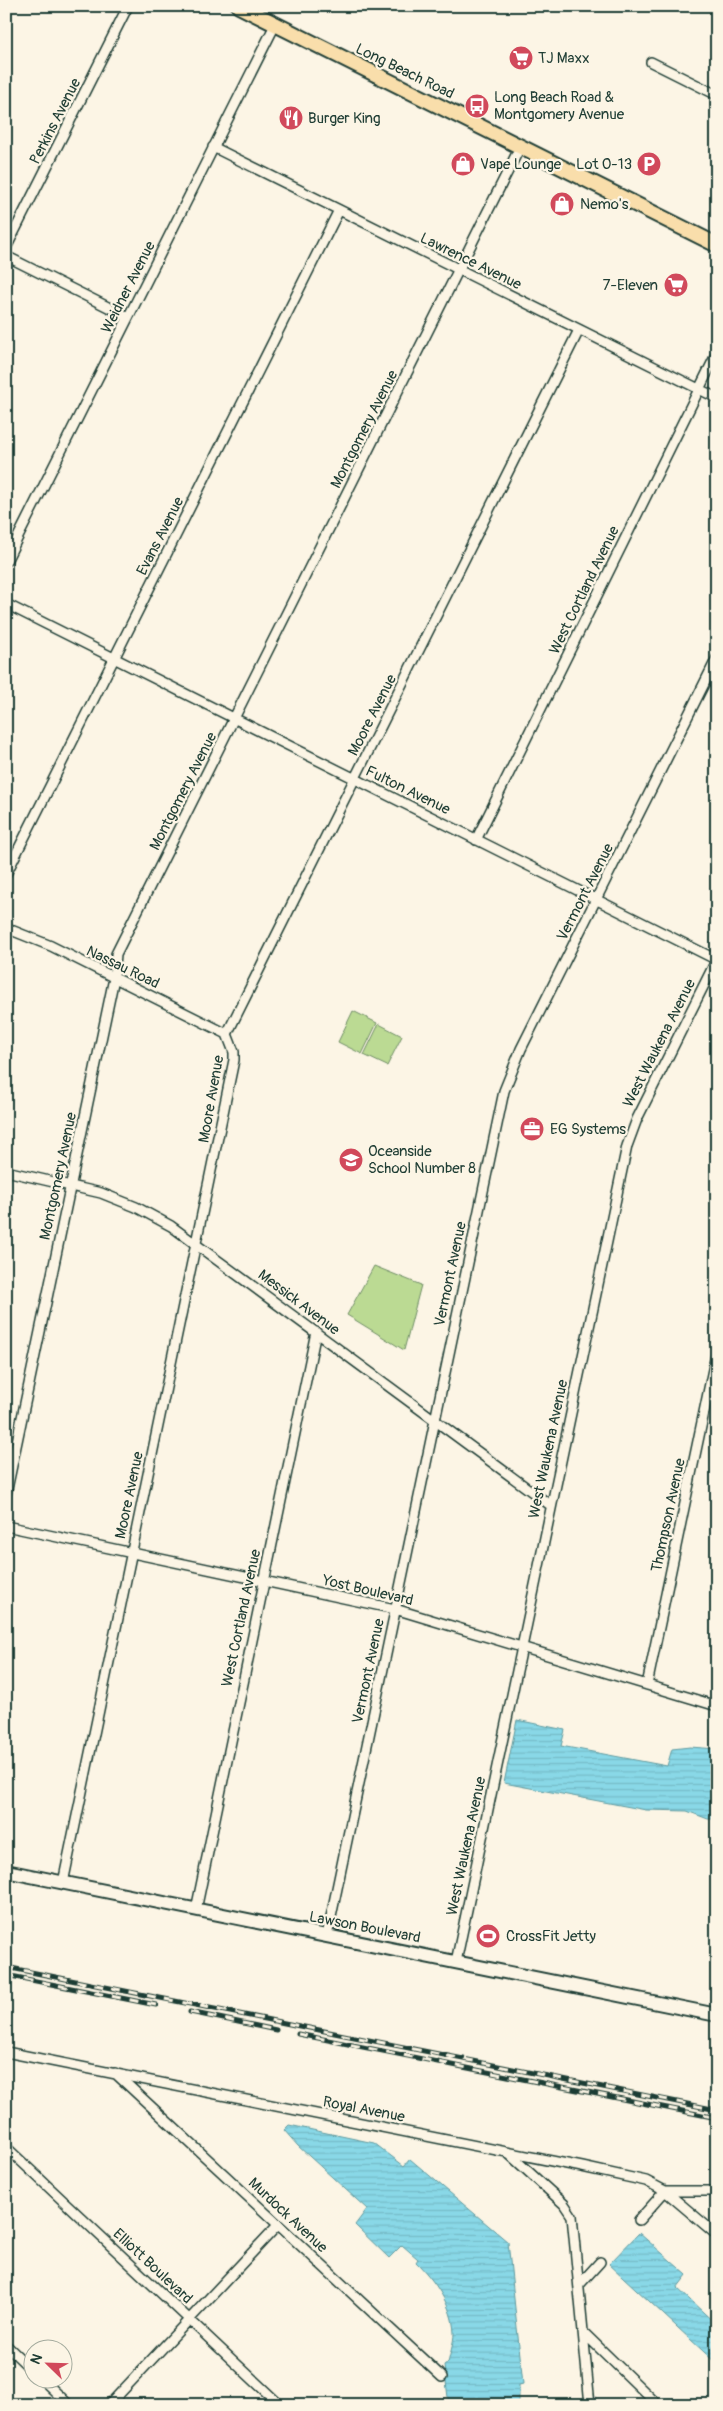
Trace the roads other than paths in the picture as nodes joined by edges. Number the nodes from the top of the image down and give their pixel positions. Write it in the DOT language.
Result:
graph roads {
  1 [pos="128,6"];
  2 [pos="239,6"];
  3 [pos="275,25"];
  4 [pos="651,62"];
  5 [pos="717,95"];
  6 [pos="213,147"];
  7 [pos="520,147"];
  8 [pos="339,210"];
  9 [pos="717,245"];
  10 [pos="6,248"];
  11 [pos="6,256"];
  12 [pos="459,270"];
  13 [pos="128,317"];
  14 [pos="580,330"];
  15 [pos="717,353"];
  16 [pos="699,389"];
  17 [pos="717,398"];
  18 [pos="6,561"];
  19 [pos="6,604"];
  20 [pos="114,658"];
  21 [pos="717,658"];
  22 [pos="234,719"];
  23 [pos="355,779"];
  24 [pos="476,840"];
  25 [pos="6,874"];
  26 [pos="596,900"];
  27 [pos="6,928"];
  28 [pos="717,960"];
  29 [pos="114,978"];
  30 [pos="227,1034"];
  31 [pos="6,1171"];
  32 [pos="71,1185"];
  33 [pos="196,1244"];
  34 [pos="316,1332"];
  35 [pos="717,1350"];
  36 [pos="434,1420"];
  37 [pos="6,1494"];
  38 [pos="550,1505"];
  39 [pos="6,1526"];
  40 [pos="132,1553"];
  41 [pos="264,1580"];
  42 [pos="395,1609"];
  43 [pos="521,1648"];
  44 [pos="647,1685"];
  45 [pos="717,1706"];
  46 [pos="6,1871"];
  47 [pos="63,1883"];
  48 [pos="196,1910"];
  49 [pos="327,1936"];
  50 [pos="456,1962"];
  51 [pos="717,2015"];
  52 [pos="6,2052"];
  53 [pos="115,2073"];
  54 [pos="6,2148"];
  55 [pos="508,2153"];
  56 [pos="715,2190"];
  57 [pos="665,2191"];
  58 [pos="639,2220"];
  59 [pos="278,2225"];
  60 [pos="717,2235"];
  61 [pos="600,2262"];
  62 [pos="579,2285"];
  63 [pos="190,2319"];
  64 [pos="584,2332"];
  65 [pos="6,2345"];
  66 [pos="22,2360"];
  67 [pos="442,2377"];
  68 [pos="51,2388"];
  69 [pos="69,2405"];
  70 [pos="109,2405"];
  71 [pos="280,2405"];
  72 [pos="590,2405"];
  73 [pos="658,2405"];
  1 -- 10 [label="street, Perkins Avenue"];
  2 -- 3 [label="main road, Long Beach Road"];
  3 -- 6 [label="street, Weidner Avenue"];
  3 -- 7 [label="main road, Long Beach Road"];
  4 -- 5 [label="street"];
  6 -- 8 [label="street, Lawrence Avenue"];
  6 -- 13 [label="street, Weidner Avenue"];
  7 -- 9 [label="main road, Long Beach Road"];
  7 -- 12 [label="street, Montgomery Avenue"];
  8 -- 12 [label="street, Lawrence Avenue"];
  8 -- 20 [label="street, Evans Avenue"];
  11 -- 13 [label="street"];
  12 -- 14 [label="street, Lawrence Avenue"];
  12 -- 22 [label="street, Montgomery Avenue"];
  13 -- 18 [label="street, Weidner Avenue"];
  14 -- 16 [label="street, Lawrence Avenue"];
  14 -- 23 [label="street, Moore Avenue"];
  15 -- 16 [label="street, West Cortland Avenue"];
  16 -- 17 [label="street, Lawrence Avenue"];
  16 -- 24 [label="street, West Cortland Avenue"];
  19 -- 20 [label="street, Fulton Avenue"];
  20 -- 22 [label="street, Fulton Avenue"];
  20 -- 25 [label="street, Evans Avenue"];
  21 -- 26 [label="street, Vermont Avenue"];
  22 -- 23 [label="street, Fulton Avenue"];
  22 -- 29 [label="street, Montgomery Avenue"];
  23 -- 24 [label="street, Fulton Avenue"];
  23 -- 30 [label="street, Moore Avenue"];
  24 -- 26 [label="street, Fulton Avenue"];
  26 -- 28 [label="street, Fulton Avenue"];
  26 -- 36 [label="street, Vermont Avenue"];
  27 -- 29 [label="street, Nassau Road"];
  28 -- 38 [label="street, West Waukena Avenue"];
  29 -- 30 [label="street, Nassau Road"];
  29 -- 32 [label="street, Montgomery Avenue"];
  30 -- 33 [label="street, Moore Avenue"];
  31 -- 32 [label="street, Messick Avenue"];
  32 -- 33 [label="street, Messick Avenue"];
  32 -- 37 [label="street, Montgomery Avenue"];
  33 -- 34 [label="street, Messick Avenue"];
  33 -- 40 [label="street, Moore Avenue"];
  34 -- 36 [label="street, Messick Avenue"];
  34 -- 41 [label="street, West Cortland Avenue"];
  35 -- 44 [label="street, Thompson Avenue"];
  36 -- 38 [label="street, Messick Avenue"];
  36 -- 42 [label="street, Vermont Avenue"];
  38 -- 43 [label="street, West Waukena Avenue"];
  39 -- 40 [label="street, Yost Boulevard"];
  40 -- 41 [label="street, Yost Boulevard"];
  40 -- 47 [label="street, Moore Avenue"];
  41 -- 42 [label="street, Yost Boulevard"];
  41 -- 48 [label="street, West Cortland Avenue"];
  42 -- 43 [label="street, Yost Boulevard"];
  42 -- 49 [label="street, Vermont Avenue"];
  43 -- 44 [label="street, Yost Boulevard"];
  43 -- 50 [label="street, West Waukena Avenue"];
  44 -- 45 [label="street, Yost Boulevard"];
  46 -- 47 [label="main road, Lawson Boulevard"];
  47 -- 48 [label="main road, Lawson Boulevard"];
  48 -- 49 [label="main road, Lawson Boulevard"];
  49 -- 50 [label="main road, Lawson Boulevard"];
  50 -- 51 [label="main road, Lawson Boulevard"];
  52 -- 53 [label="street, Royal Avenue"];
  53 -- 55 [label="street, Royal Avenue"];
  53 -- 59 [label="street, Murdock Avenue"];
  54 -- 63 [label="street, Elliott Boulevard"];
  55 -- 57 [label="street, Royal Avenue"];
  55 -- 62 [label="street"];
  56 -- 57 [label="street, Royal Avenue"];
  57 -- 58 [label="street"];
  57 -- 60 [label="street"];
  59 -- 63 [label="street"];
  59 -- 67 [label="street, Murdock Avenue"];
  61 -- 62 [label="street"];
  62 -- 64 [label="street"];
  63 -- 70 [label="street"];
  63 -- 71 [label="street, Elliott Boulevard"];
  64 -- 72 [label="street"];
  64 -- 73 [label="street"];
  65 -- 66 [label="street"];
  68 -- 69 [label="street"];
}
